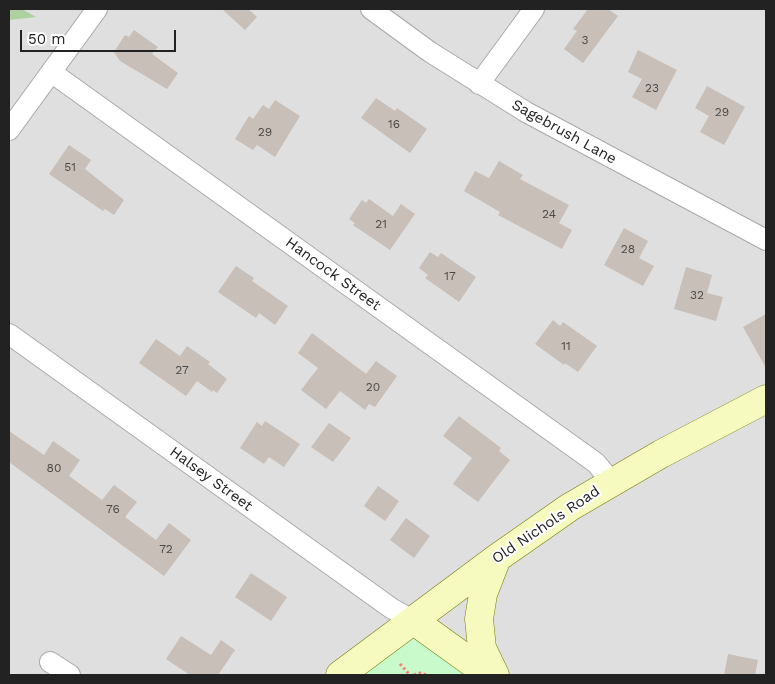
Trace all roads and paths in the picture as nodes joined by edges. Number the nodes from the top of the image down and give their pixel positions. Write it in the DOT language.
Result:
graph roads {
  1 [pos="97,9"];
  2 [pos="371,9"];
  3 [pos="534,9"];
  4 [pos="51,72"];
  5 [pos="479,84"];
  6 [pos="9,130"];
  7 [pos="766,240"];
  8 [pos="9,334"];
  9 [pos="766,400"];
  10 [pos="611,482"];
  11 [pos="497,558"];
  12 [pos="414,621"];
  13 [pos="50,662"];
  14 [pos="400,664"];
  15 [pos="70,675"];
  16 [pos="340,675"];
  17 [pos="410,675"];
  18 [pos="414,675"];
  19 [pos="427,675"];
  20 [pos="489,675"];
  21 [pos="495,675"];
  1 -- 4 [label="street"];
  2 -- 5 [label="street, Sagebrush Lane"];
  3 -- 5 [label="street"];
  4 -- 6 [label="street"];
  4 -- 10 [label="street, Hancock Street"];
  5 -- 7 [label="street, Sagebrush Lane"];
  8 -- 12 [label="street, Halsey Street"];
  9 -- 10 [label="street, Old Nichols Road"];
  10 -- 11 [label="street, Old Nichols Road"];
  11 -- 12 [label="street, Old Nichols Road"];
  11 -- 21 [label="street"];
  12 -- 16 [label="street, Old Nichols Road"];
  12 -- 20 [label="street"];
  13 -- 15 [label="street"];
  14 -- 17 [label="path"];
  18 -- 19 [label="path"];
}
